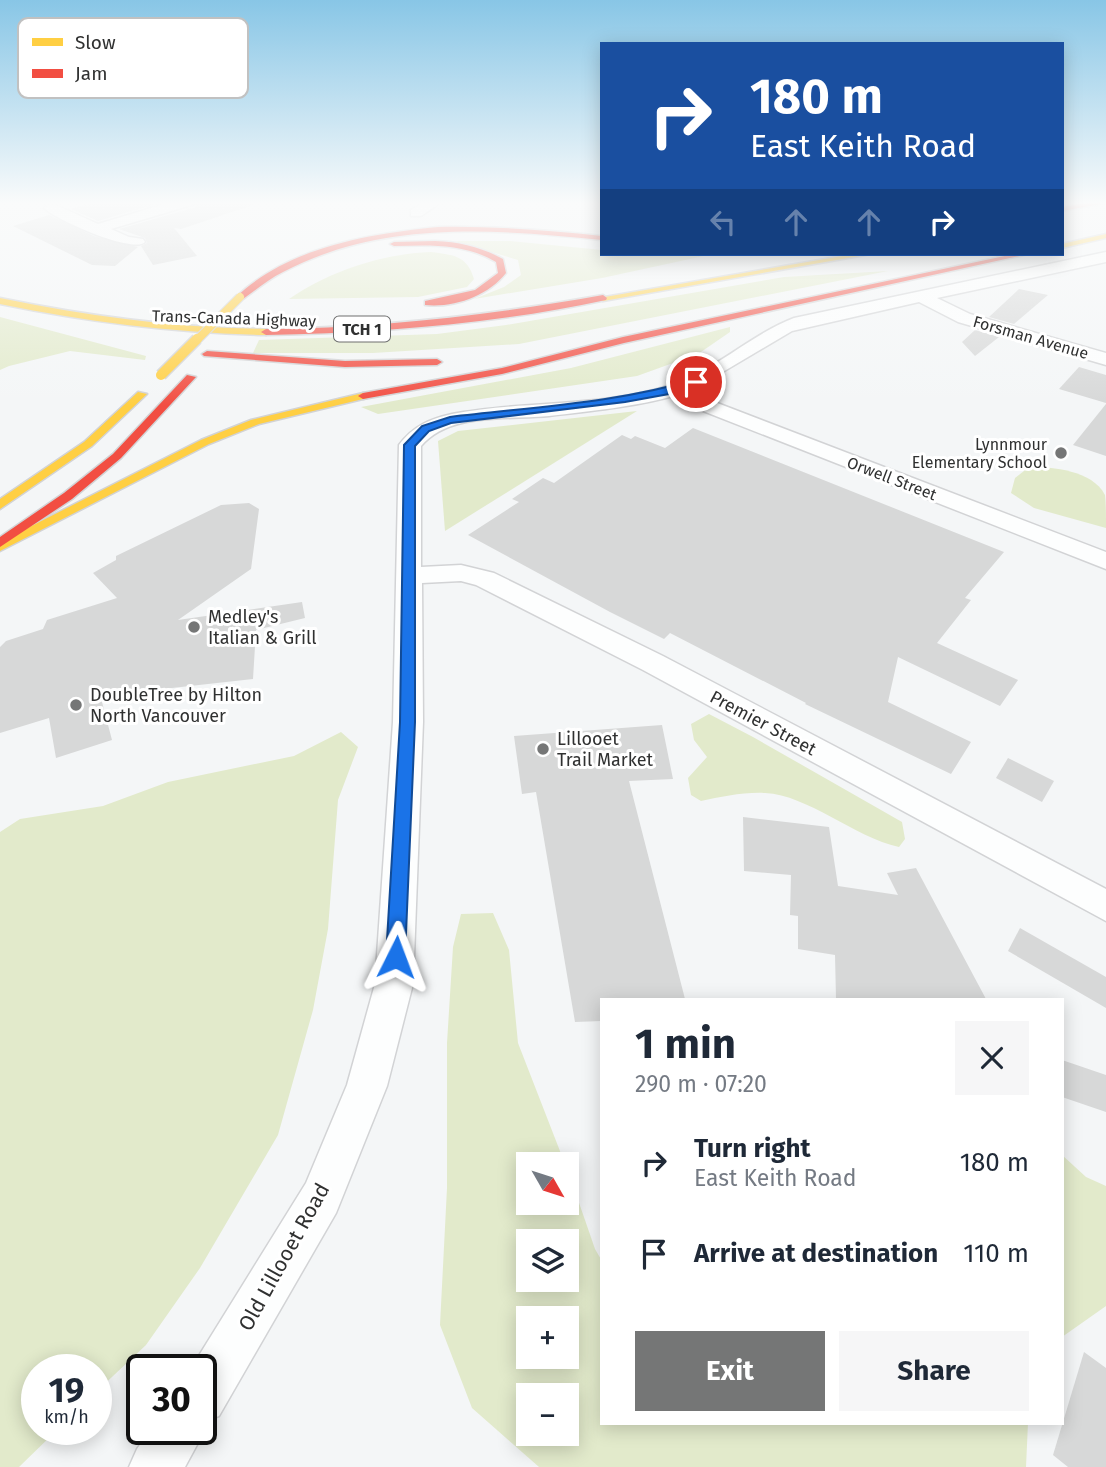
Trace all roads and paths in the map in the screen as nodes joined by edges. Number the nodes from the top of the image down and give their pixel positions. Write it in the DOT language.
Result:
graph roads {
  1 [pos="282,269"];
  2 [pos="311,269"];
  3 [pos="501,269"];
  4 [pos="709,269"];
  5 [pos="768,269"];
  6 [pos="952,269"];
  7 [pos="1045,269"];
  8 [pos="0,288"];
  9 [pos="919,295"];
  10 [pos="265,299"];
  11 [pos="0,301"];
  12 [pos="415,304"];
  13 [pos="0,309"];
  14 [pos="244,309"];
  15 [pos="206,310"];
  16 [pos="92,335"];
  17 [pos="623,340"];
  18 [pos="166,348"];
  19 [pos="475,359"];
  20 [pos="1106,359"];
  21 [pos="451,361"];
  22 [pos="680,389"];
  23 [pos="0,505"];
  24 [pos="0,545"];
  25 [pos="1106,561"];
  26 [pos="411,576"];
  27 [pos="1106,906"];
  28 [pos="217,1371"];
  29 [pos="170,1445"];
  30 [pos="155,1467"];
  1 -- 14 [label="main road"];
  2 -- 10 [label="main road"];
  3 -- 12 [label="main road"];
  4 -- 8 [label="main road, Trans-Canada Highway / TCH 1"];
  5 -- 11 [label="main road, Trans-Canada Highway / TCH 1"];
  6 -- 17 [label="main road"];
  7 -- 9 [label="street"];
  9 -- 20 [label="street, Forsman Avenue"];
  9 -- 22 [label="street"];
  13 -- 16 [label="main road"];
  14 -- 15 [label="main road"];
  14 -- 23 [label="main road, bridge"];
  14 -- 24 [label="main road"];
  17 -- 19 [label="main road"];
  17 -- 24 [label="main road"];
  18 -- 21 [label="main road"];
  22 -- 25 [label="street, Orwell Street"];
  22 -- 26 [label="street, Old Lillooet Road"];
  26 -- 27 [label="street, Premier Street"];
  26 -- 28 [label="street, Old Lillooet Road"];
  29 -- 30 [label="street"];
}
